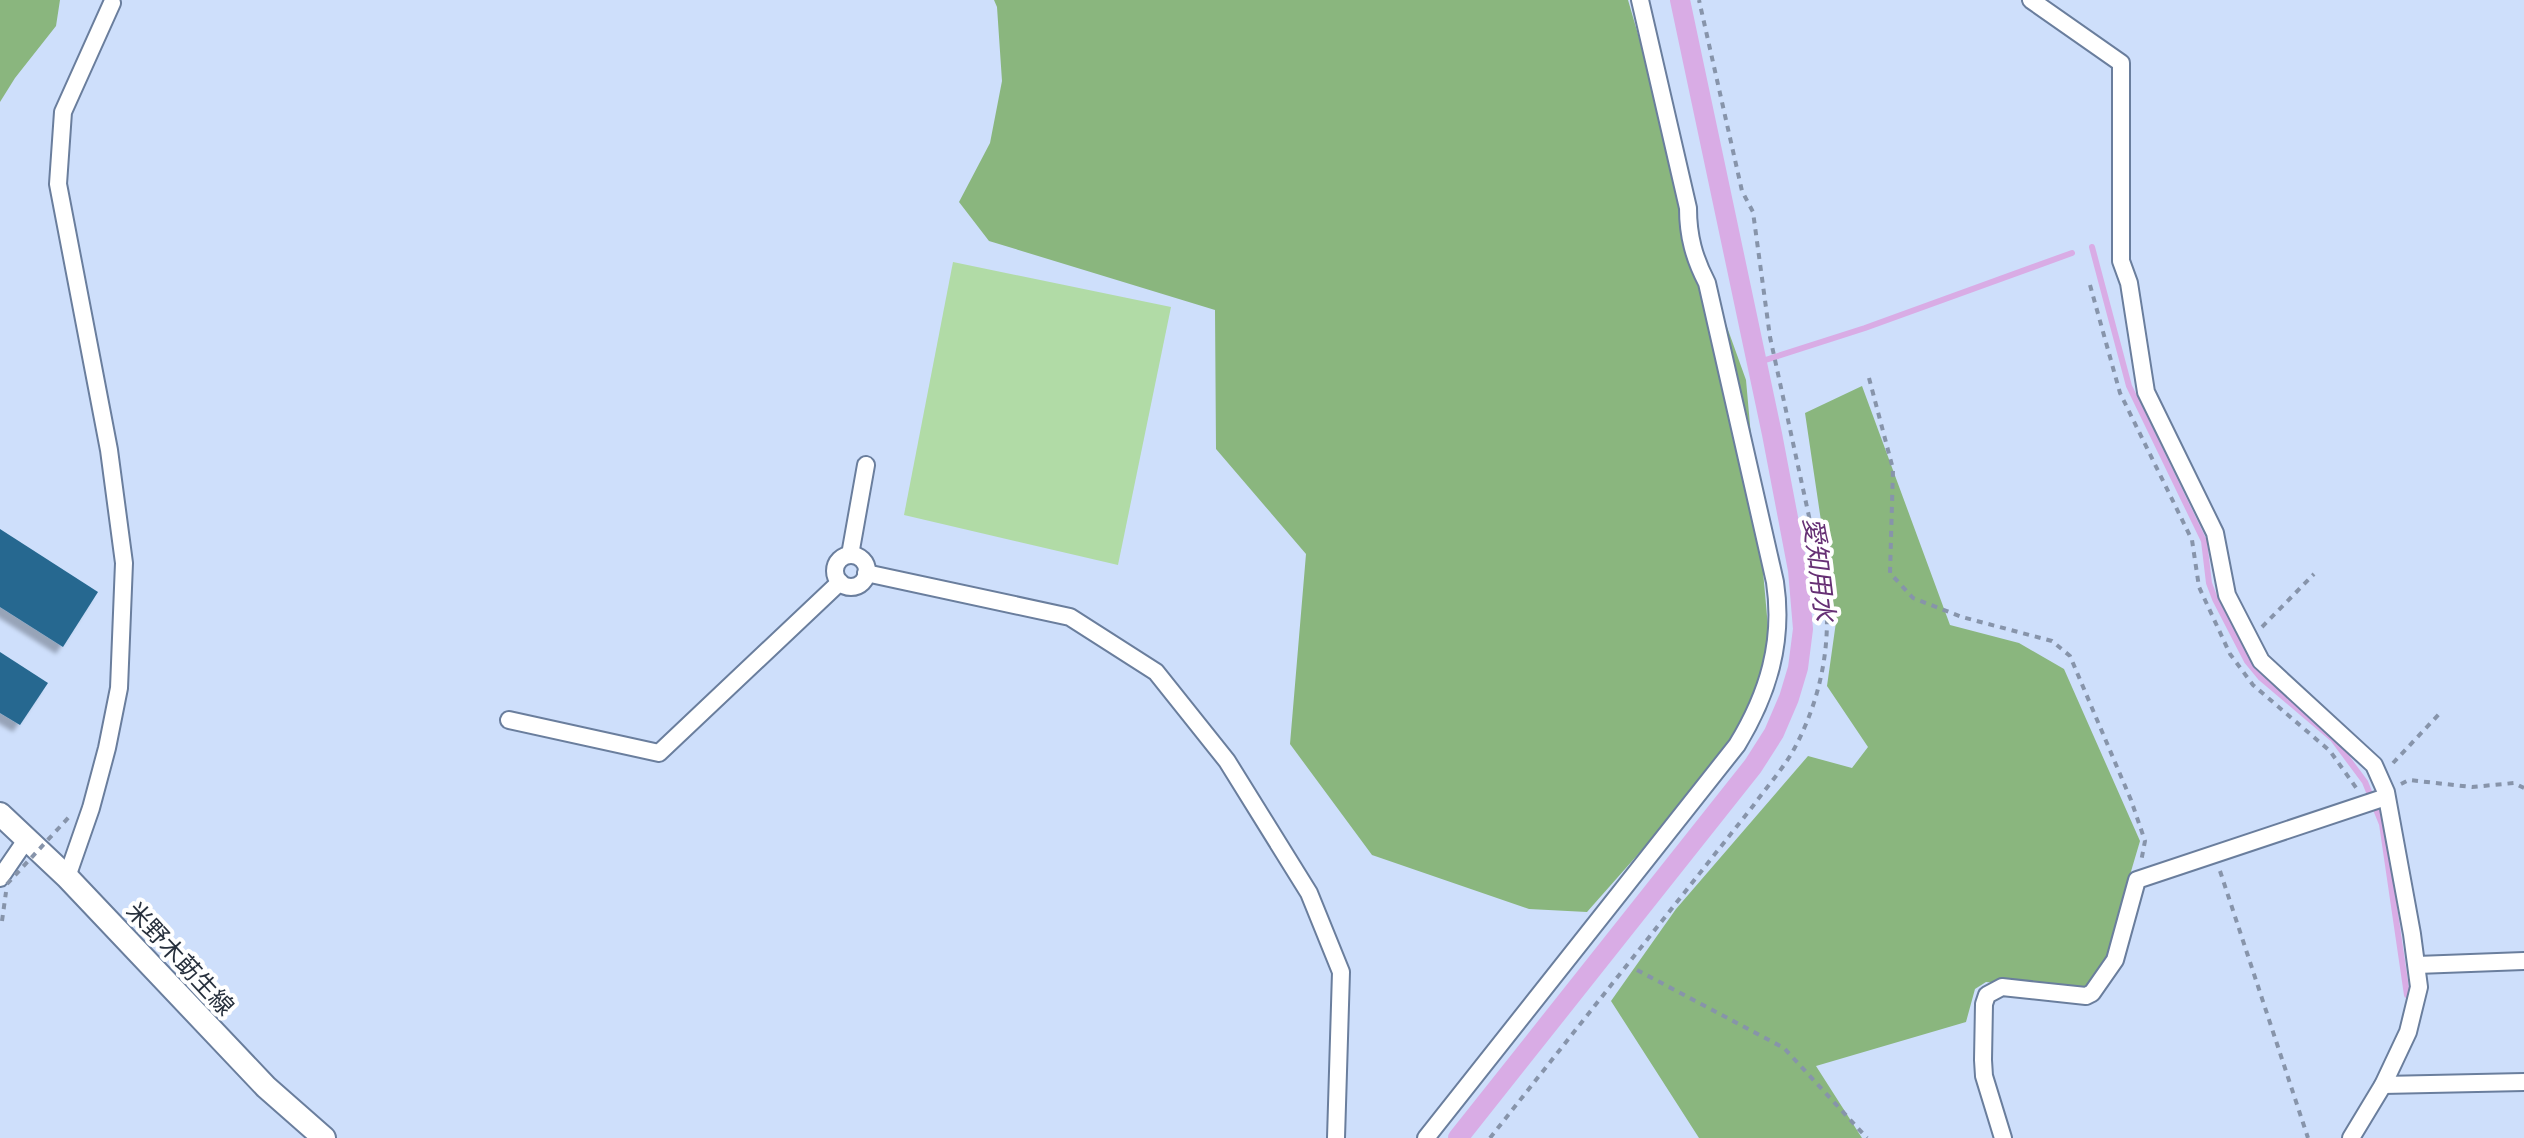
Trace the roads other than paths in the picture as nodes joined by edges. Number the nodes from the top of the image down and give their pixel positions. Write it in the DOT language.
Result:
graph roads {
  1 [pos="1640,0"];
  2 [pos="2031,0"];
  3 [pos="112,3"];
  4 [pos="866,465"];
  5 [pos="850,555"];
  6 [pos="866,573"];
  7 [pos="840,582"];
  8 [pos="509,720"];
  9 [pos="2386,794"];
  10 [pos="0,814"];
  11 [pos="26,840"];
  12 [pos="67,877"];
  13 [pos="0,878"];
  14 [pos="2524,961"];
  15 [pos="2417,965"];
  16 [pos="2524,1082"];
  17 [pos="2383,1085"];
  18 [pos="324,1138"];
  19 [pos="1336,1138"];
  20 [pos="1426,1138"];
  21 [pos="2003,1138"];
  22 [pos="2351,1138"];
  1 -- 20 [label="street"];
  2 -- 9 [label="street"];
  3 -- 12 [label="street"];
  4 -- 5 [label="street"];
  5 -- 6 [label="street"];
  5 -- 7 [label="street"];
  6 -- 7 [label="street"];
  6 -- 19 [label="street"];
  7 -- 8 [label="street"];
  9 -- 15 [label="street"];
  9 -- 21 [label="street"];
  10 -- 11 [label="main road, 米野木莇生線"];
  11 -- 12 [label="main road, 米野木莇生線"];
  11 -- 13 [label="street"];
  12 -- 18 [label="main road, 米野木莇生線"];
  14 -- 15 [label="street"];
  15 -- 17 [label="street"];
  16 -- 17 [label="street"];
  17 -- 22 [label="street"];
}
